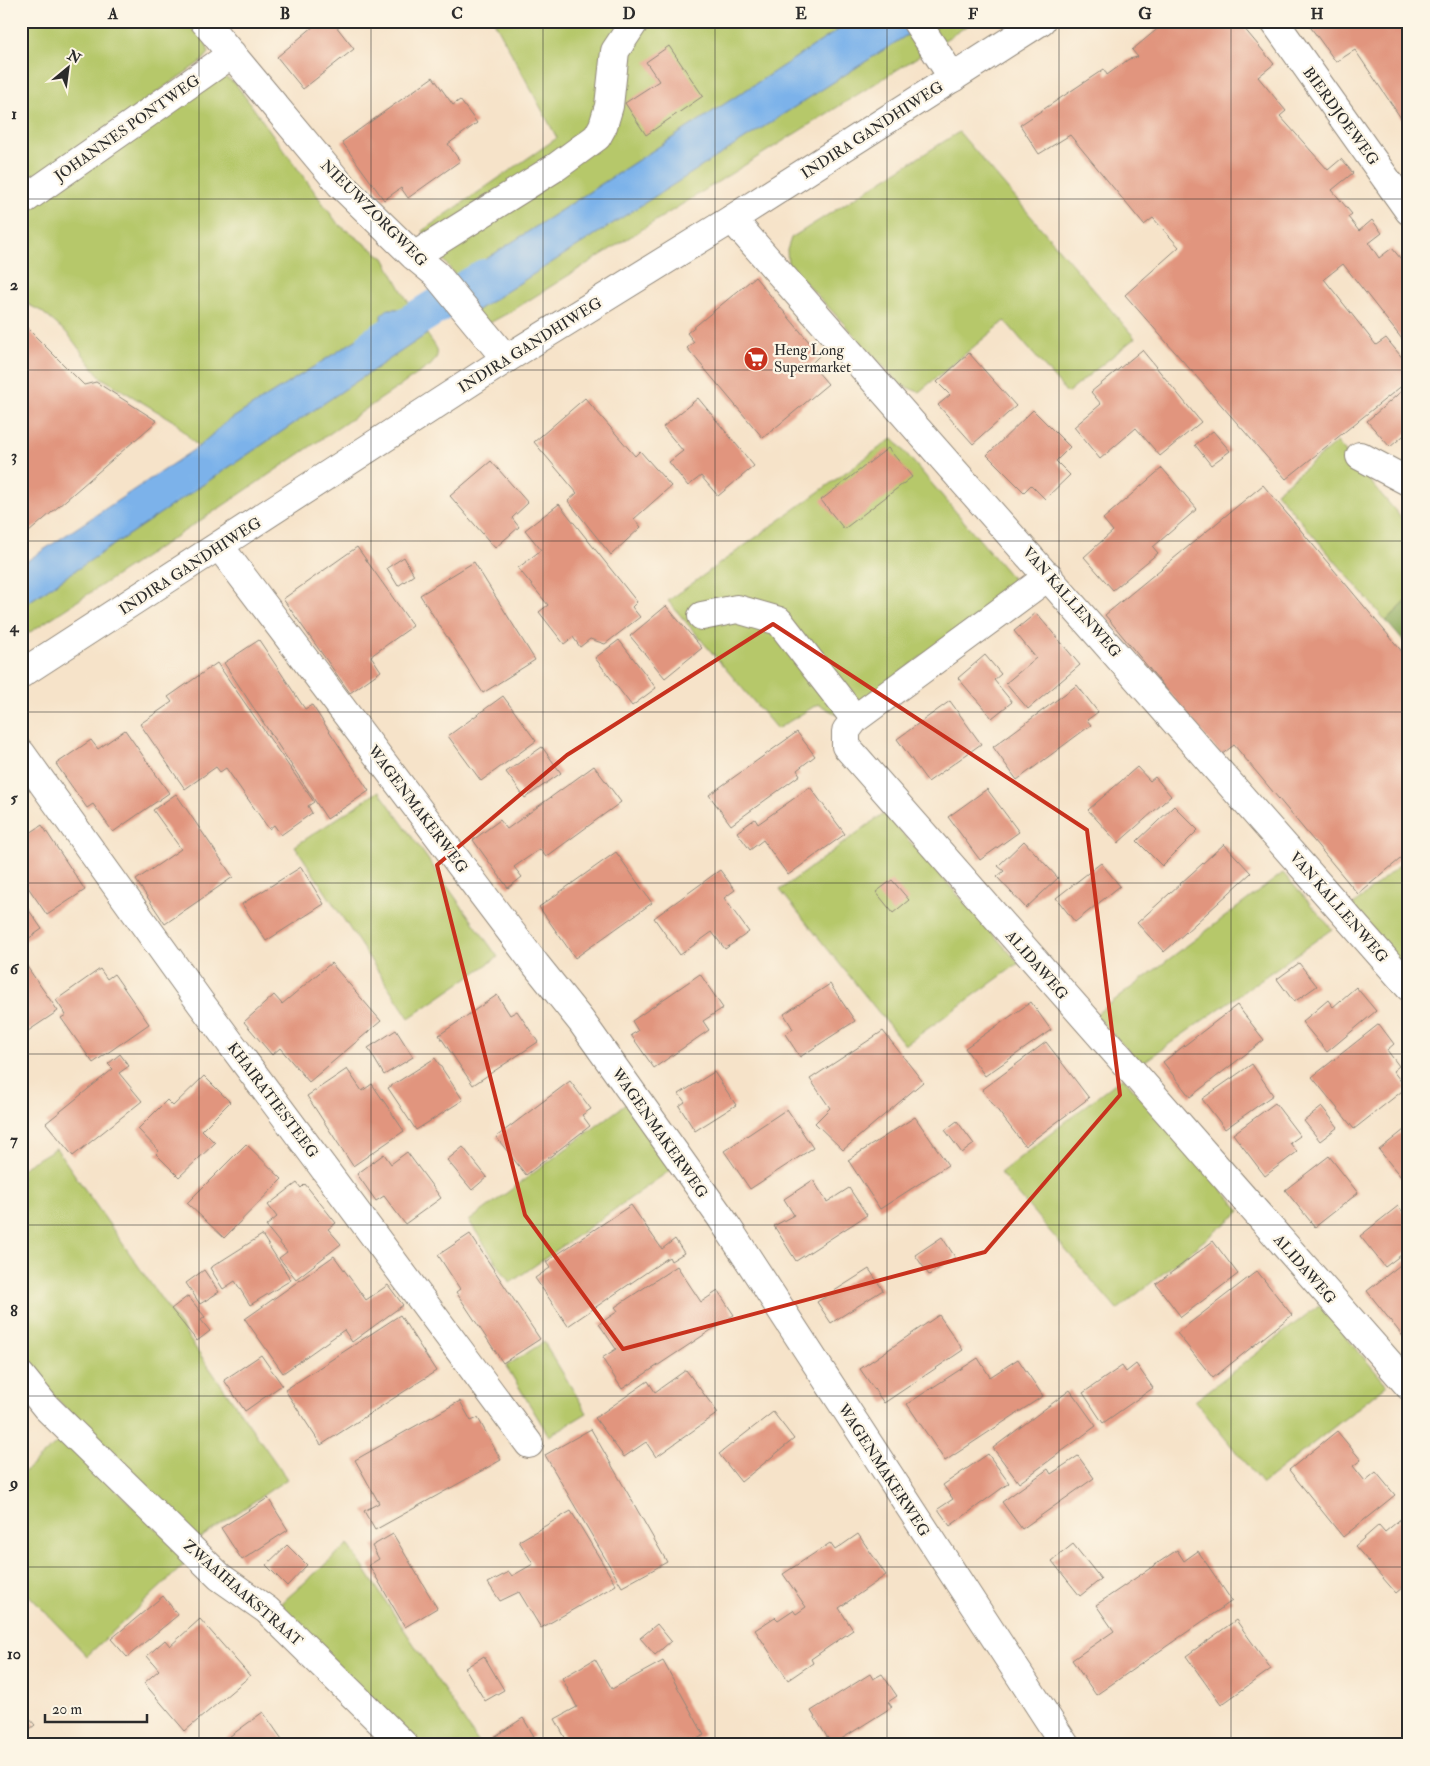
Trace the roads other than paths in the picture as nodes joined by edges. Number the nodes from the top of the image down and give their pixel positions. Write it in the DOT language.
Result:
graph roads {
  1 [pos="204,21"];
  2 [pos="635,21"];
  3 [pos="916,21"];
  4 [pos="1041,21"];
  5 [pos="1274,21"];
  6 [pos="232,54"];
  7 [pos="954,78"];
  8 [pos="21,202"];
  9 [pos="1409,211"];
  10 [pos="732,219"];
  11 [pos="414,256"];
  12 [pos="506,359"];
  13 [pos="1360,456"];
  14 [pos="1409,482"];
  15 [pos="220,547"];
  16 [pos="1049,576"];
  17 [pos="702,616"];
  18 [pos="21,674"];
  19 [pos="855,719"];
  20 [pos="21,753"];
  21 [pos="1409,987"];
  22 [pos="21,1376"];
  23 [pos="1409,1386"];
  24 [pos="529,1444"];
  25 [pos="404,1745"];
  26 [pos="1065,1745"];
  1 -- 6 [label="street, NIEUWZORGWEG"];
  2 -- 11 [label="street"];
  3 -- 7 [label="street"];
  4 -- 7 [label="street, INDIRA GANDHIWEG"];
  5 -- 9 [label="street, BIERDJOEWEG"];
  6 -- 8 [label="street, JOHANNES PONTWEG"];
  6 -- 11 [label="street, NIEUWZORGWEG"];
  7 -- 10 [label="street, INDIRA GANDHIWEG"];
  10 -- 12 [label="street, INDIRA GANDHIWEG"];
  10 -- 16 [label="street, VAN KALLENWEG"];
  11 -- 12 [label="street, NIEUWZORGWEG"];
  12 -- 15 [label="street, INDIRA GANDHIWEG"];
  13 -- 14 [label="street"];
  15 -- 18 [label="street, INDIRA GANDHIWEG"];
  15 -- 26 [label="street, WAGENMAKERWEG"];
  16 -- 19 [label="street"];
  16 -- 21 [label="street, VAN KALLENWEG"];
  17 -- 19 [label="street"];
  19 -- 23 [label="street, ALIDAWEG"];
  20 -- 24 [label="street, KHAIRATIESTEEG"];
  22 -- 25 [label="street, ZWAAIHAAKSTRAAT"];
}
